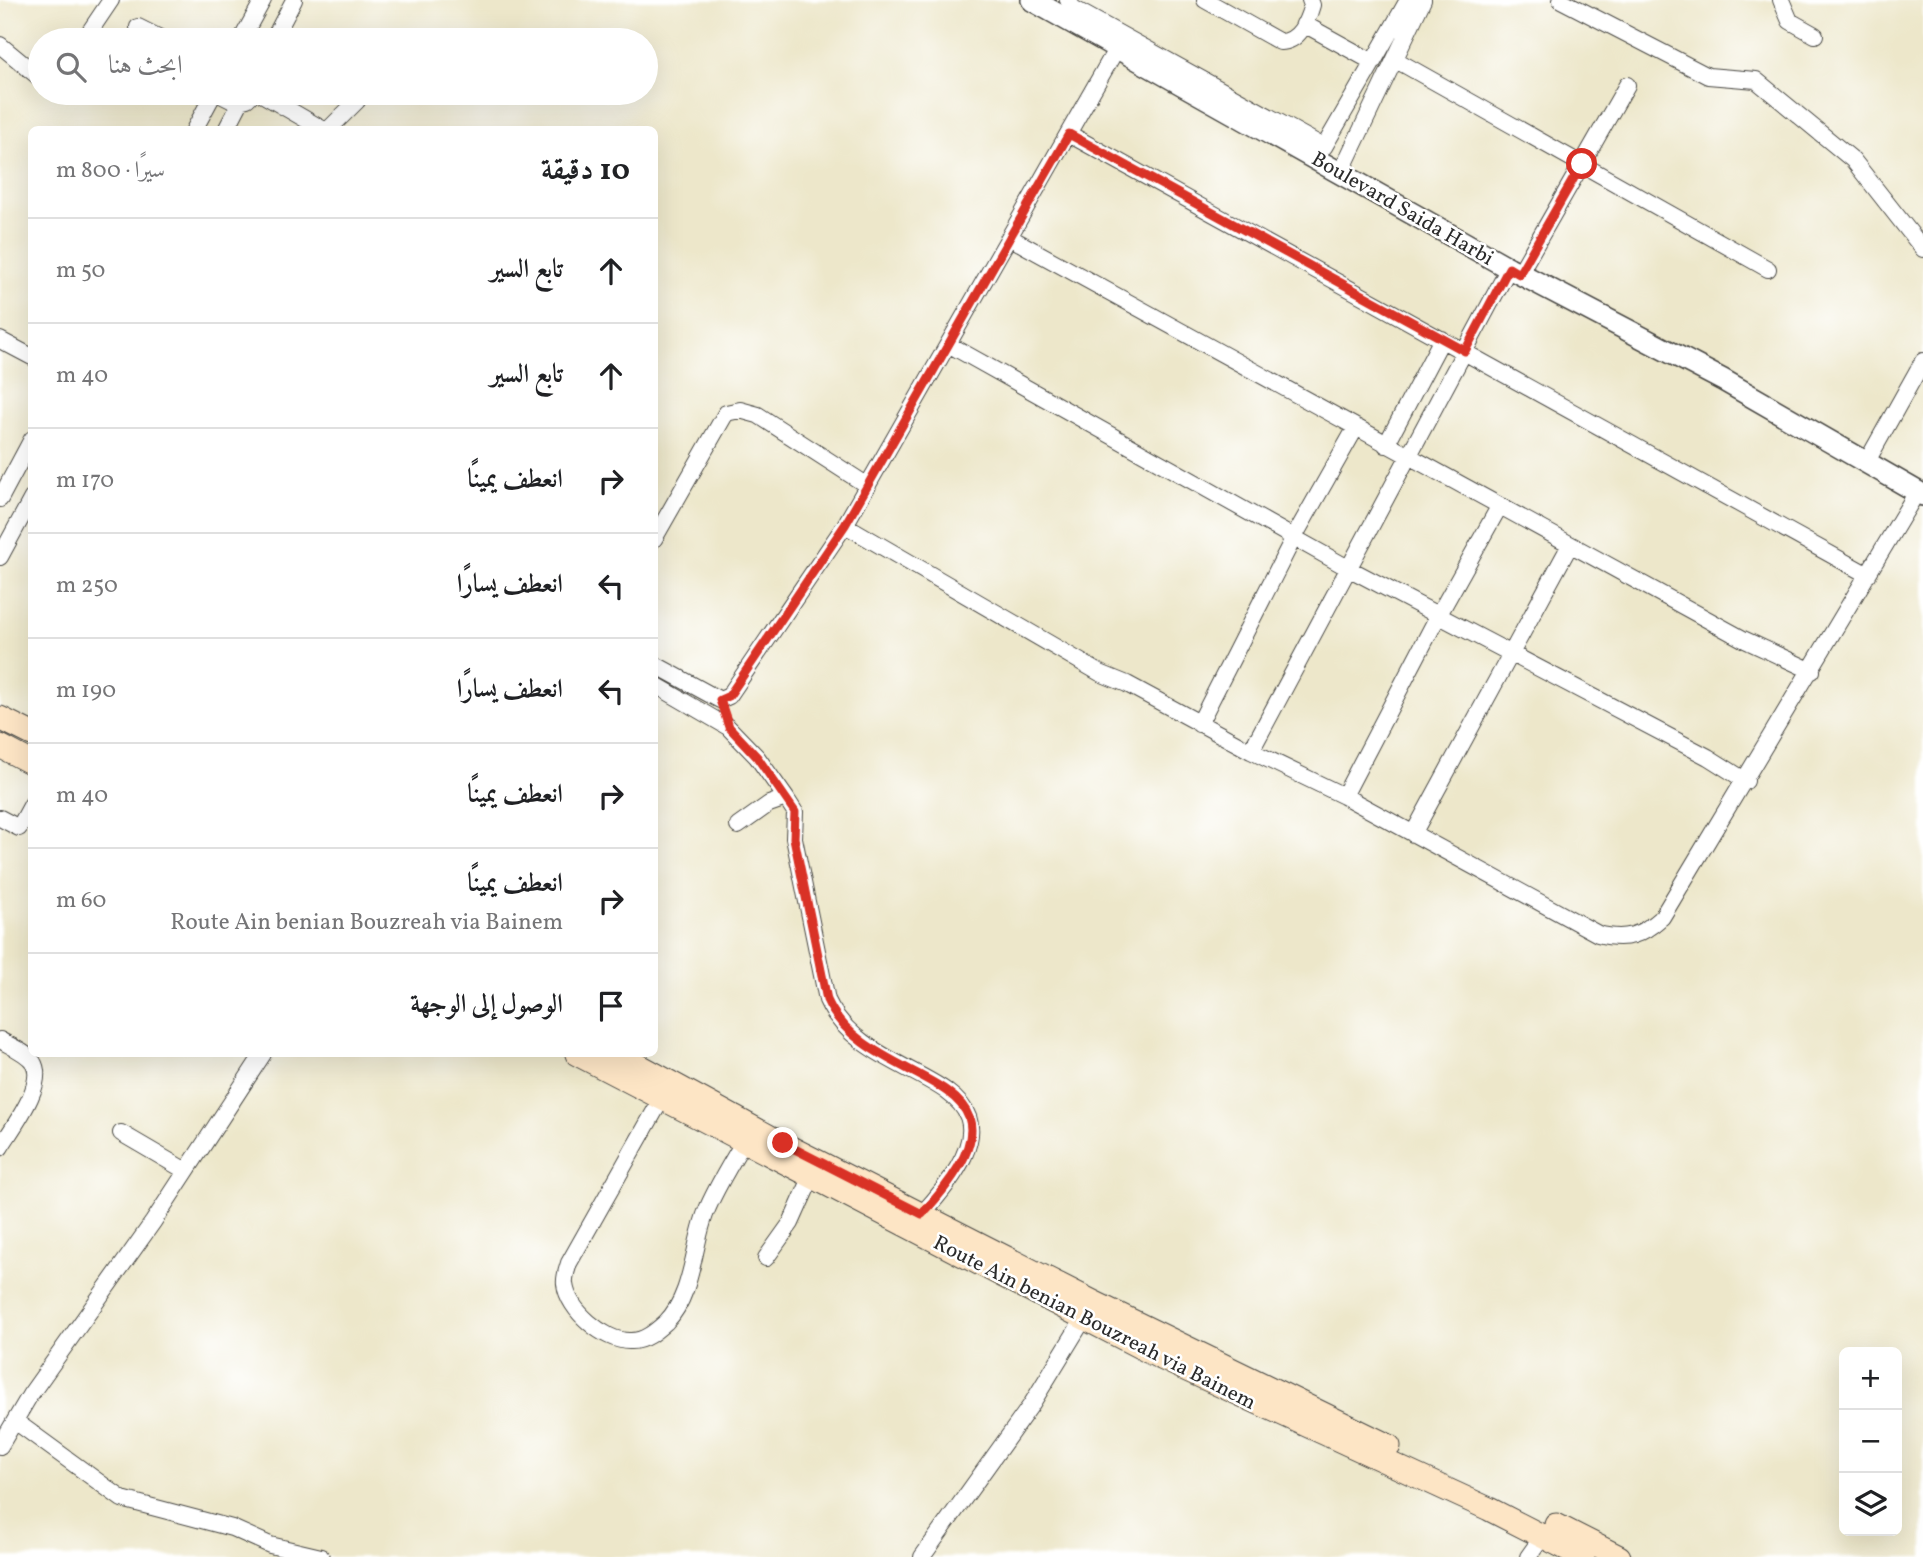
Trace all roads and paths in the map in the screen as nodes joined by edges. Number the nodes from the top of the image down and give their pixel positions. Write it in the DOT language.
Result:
graph roads {
  1 [pos="263,0"];
  2 [pos="294,0"];
  3 [pos="1032,0"];
  4 [pos="1068,0"];
  5 [pos="1205,0"];
  6 [pos="1310,0"];
  7 [pos="1408,0"];
  8 [pos="1423,0"];
  9 [pos="1561,0"];
  10 [pos="1781,0"];
  11 [pos="106,2"];
  12 [pos="1586,6"];
  13 [pos="1304,24"];
  14 [pos="91,28"];
  15 [pos="248,28"];
  16 [pos="279,28"];
  17 [pos="1815,35"];
  18 [pos="0,45"];
  19 [pos="1118,46"];
  20 [pos="1396,60"];
  21 [pos="1373,62"];
  22 [pos="28,68"];
  23 [pos="1627,85"];
  24 [pos="208,105"];
  25 [pos="242,105"];
  26 [pos="281,105"];
  27 [pos="353,105"];
  28 [pos="196,126"];
  29 [pos="229,126"];
  30 [pos="319,126"];
  31 [pos="330,126"];
  32 [pos="1069,134"];
  33 [pos="1582,164"];
  34 [pos="1341,172"];
  35 [pos="1009,237"];
  36 [pos="1923,249"];
  37 [pos="1768,269"];
  38 [pos="1514,271"];
  39 [pos="1442,339"];
  40 [pos="0,340"];
  41 [pos="948,344"];
  42 [pos="1465,351"];
  43 [pos="28,355"];
  44 [pos="1923,361"];
  45 [pos="1355,429"];
  46 [pos="1385,445"];
  47 [pos="28,446"];
  48 [pos="1409,458"];
  49 [pos="1866,463"];
  50 [pos="868,486"];
  51 [pos="1920,494"];
  52 [pos="0,499"];
  53 [pos="28,505"];
  54 [pos="1499,507"];
  55 [pos="845,525"];
  56 [pos="658,532"];
  57 [pos="1294,537"];
  58 [pos="1570,545"];
  59 [pos="0,557"];
  60 [pos="1348,568"];
  61 [pos="1868,575"];
  62 [pos="1438,616"];
  63 [pos="1511,654"];
  64 [pos="658,666"];
  65 [pos="1812,671"];
  66 [pos="658,686"];
  67 [pos="720,700"];
  68 [pos="0,718"];
  69 [pos="1199,724"];
  70 [pos="729,727"];
  71 [pos="28,732"];
  72 [pos="0,746"];
  73 [pos="1251,751"];
  74 [pos="28,761"];
  75 [pos="1746,781"];
  76 [pos="1344,796"];
  77 [pos="786,798"];
  78 [pos="28,811"];
  79 [pos="0,818"];
  80 [pos="738,826"];
  81 [pos="1413,834"];
  82 [pos="0,1040"];
  83 [pos="260,1057"];
  84 [pos="584,1057"];
  85 [pos="622,1057"];
  86 [pos="667,1091"];
  87 [pos="121,1133"];
  88 [pos="744,1141"];
  89 [pos="0,1148"];
  90 [pos="186,1171"];
  91 [pos="811,1176"];
  92 [pos="922,1214"];
  93 [pos="766,1258"];
  94 [pos="1089,1310"];
  95 [pos="15,1421"];
  96 [pos="0,1446"];
  97 [pos="1543,1535"];
  98 [pos="321,1557"];
  99 [pos="922,1557"];
  100 [pos="1528,1557"];
  101 [pos="1583,1557"];
  102 [pos="1619,1557"];
  1 -- 15 [label="street"];
  2 -- 16 [label="street"];
  3 -- 19 [label="street, Boulevard Saida Harbi"];
  4 -- 21 [label="street"];
  5 -- 13 [label="street"];
  6 -- 13 [label="street"];
  7 -- 21 [label="street"];
  8 -- 20 [label="street"];
  9 -- 12 [label="street"];
  10 -- 17 [label="street"];
  11 -- 14 [label="street"];
  12 -- 36 [label="street"];
  13 -- 21 [label="street"];
  18 -- 22 [label="street"];
  19 -- 32 [label="street"];
  19 -- 34 [label="street, Boulevard Saida Harbi"];
  20 -- 33 [label="street"];
  20 -- 34 [label="street"];
  23 -- 33 [label="street"];
  24 -- 28 [label="street"];
  25 -- 29 [label="street"];
  26 -- 30 [label="street"];
  27 -- 31 [label="street"];
  32 -- 35 [label="street"];
  32 -- 39 [label="street"];
  33 -- 37 [label="street"];
  33 -- 38 [label="street"];
  34 -- 38 [label="street, Boulevard Saida Harbi"];
  35 -- 41 [label="street"];
  35 -- 45 [label="street"];
  38 -- 42 [label="street"];
  38 -- 49 [label="street, Boulevard Saida Harbi"];
  39 -- 42 [label="street"];
  39 -- 46 [label="street"];
  40 -- 43 [label="street"];
  41 -- 50 [label="street"];
  41 -- 57 [label="street"];
  42 -- 48 [label="street"];
  42 -- 61 [label="street"];
  44 -- 49 [label="street"];
  45 -- 46 [label="street"];
  45 -- 57 [label="street"];
  46 -- 48 [label="street"];
  47 -- 52 [label="street"];
  48 -- 54 [label="street"];
  48 -- 60 [label="street"];
  49 -- 51 [label="street, Boulevard Saida Harbi"];
  50 -- 55 [label="street"];
  50 -- 56 [label="street"];
  51 -- 61 [label="street"];
  53 -- 59 [label="street"];
  54 -- 58 [label="street"];
  54 -- 62 [label="street"];
  55 -- 67 [label="street"];
  55 -- 69 [label="street"];
  57 -- 60 [label="street"];
  57 -- 69 [label="street"];
  58 -- 63 [label="street"];
  58 -- 65 [label="street"];
  60 -- 62 [label="street"];
  60 -- 73 [label="street"];
  61 -- 65 [label="street"];
  62 -- 63 [label="street"];
  62 -- 76 [label="street"];
  63 -- 75 [label="street"];
  63 -- 81 [label="street"];
  64 -- 67 [label="street"];
  65 -- 75 [label="street"];
  66 -- 70 [label="street"];
  67 -- 70 [label="street"];
  68 -- 71 [label="main road"];
  69 -- 73 [label="street"];
  70 -- 77 [label="street"];
  72 -- 74 [label="main road"];
  73 -- 76 [label="street"];
  75 -- 81 [label="street"];
  76 -- 81 [label="street"];
  77 -- 80 [label="street"];
  77 -- 92 [label="street"];
  78 -- 79 [label="street"];
  82 -- 89 [label="street"];
  83 -- 90 [label="street"];
  84 -- 86 [label="main road, Route Ain benian Bouzreah via Bainem"];
  85 -- 86 [label="main road, Route Ain benian Bouzreah via Bainem"];
  86 -- 88 [label="main road, Route Ain benian Bouzreah via Bainem"];
  86 -- 88 [label="street"];
  86 -- 92 [label="main road, Route Ain benian Bouzreah via Bainem"];
  87 -- 90 [label="street"];
  88 -- 91 [label="main road, Route Ain benian Bouzreah via Bainem"];
  90 -- 95 [label="street"];
  91 -- 93 [label="street"];
  91 -- 94 [label="main road, Route Ain benian Bouzreah via Bainem"];
  92 -- 94 [label="main road, Route Ain benian Bouzreah via Bainem"];
  94 -- 97 [label="main road, Route Ain benian Bouzreah via Bainem"];
  94 -- 99 [label="street"];
  94 -- 102 [label="main road, Route Ain benian Bouzreah via Bainem"];
  95 -- 96 [label="street"];
  95 -- 98 [label="street"];
  97 -- 100 [label="street"];
  97 -- 101 [label="main road, Route Ain benian Bouzreah via Bainem"];
}
